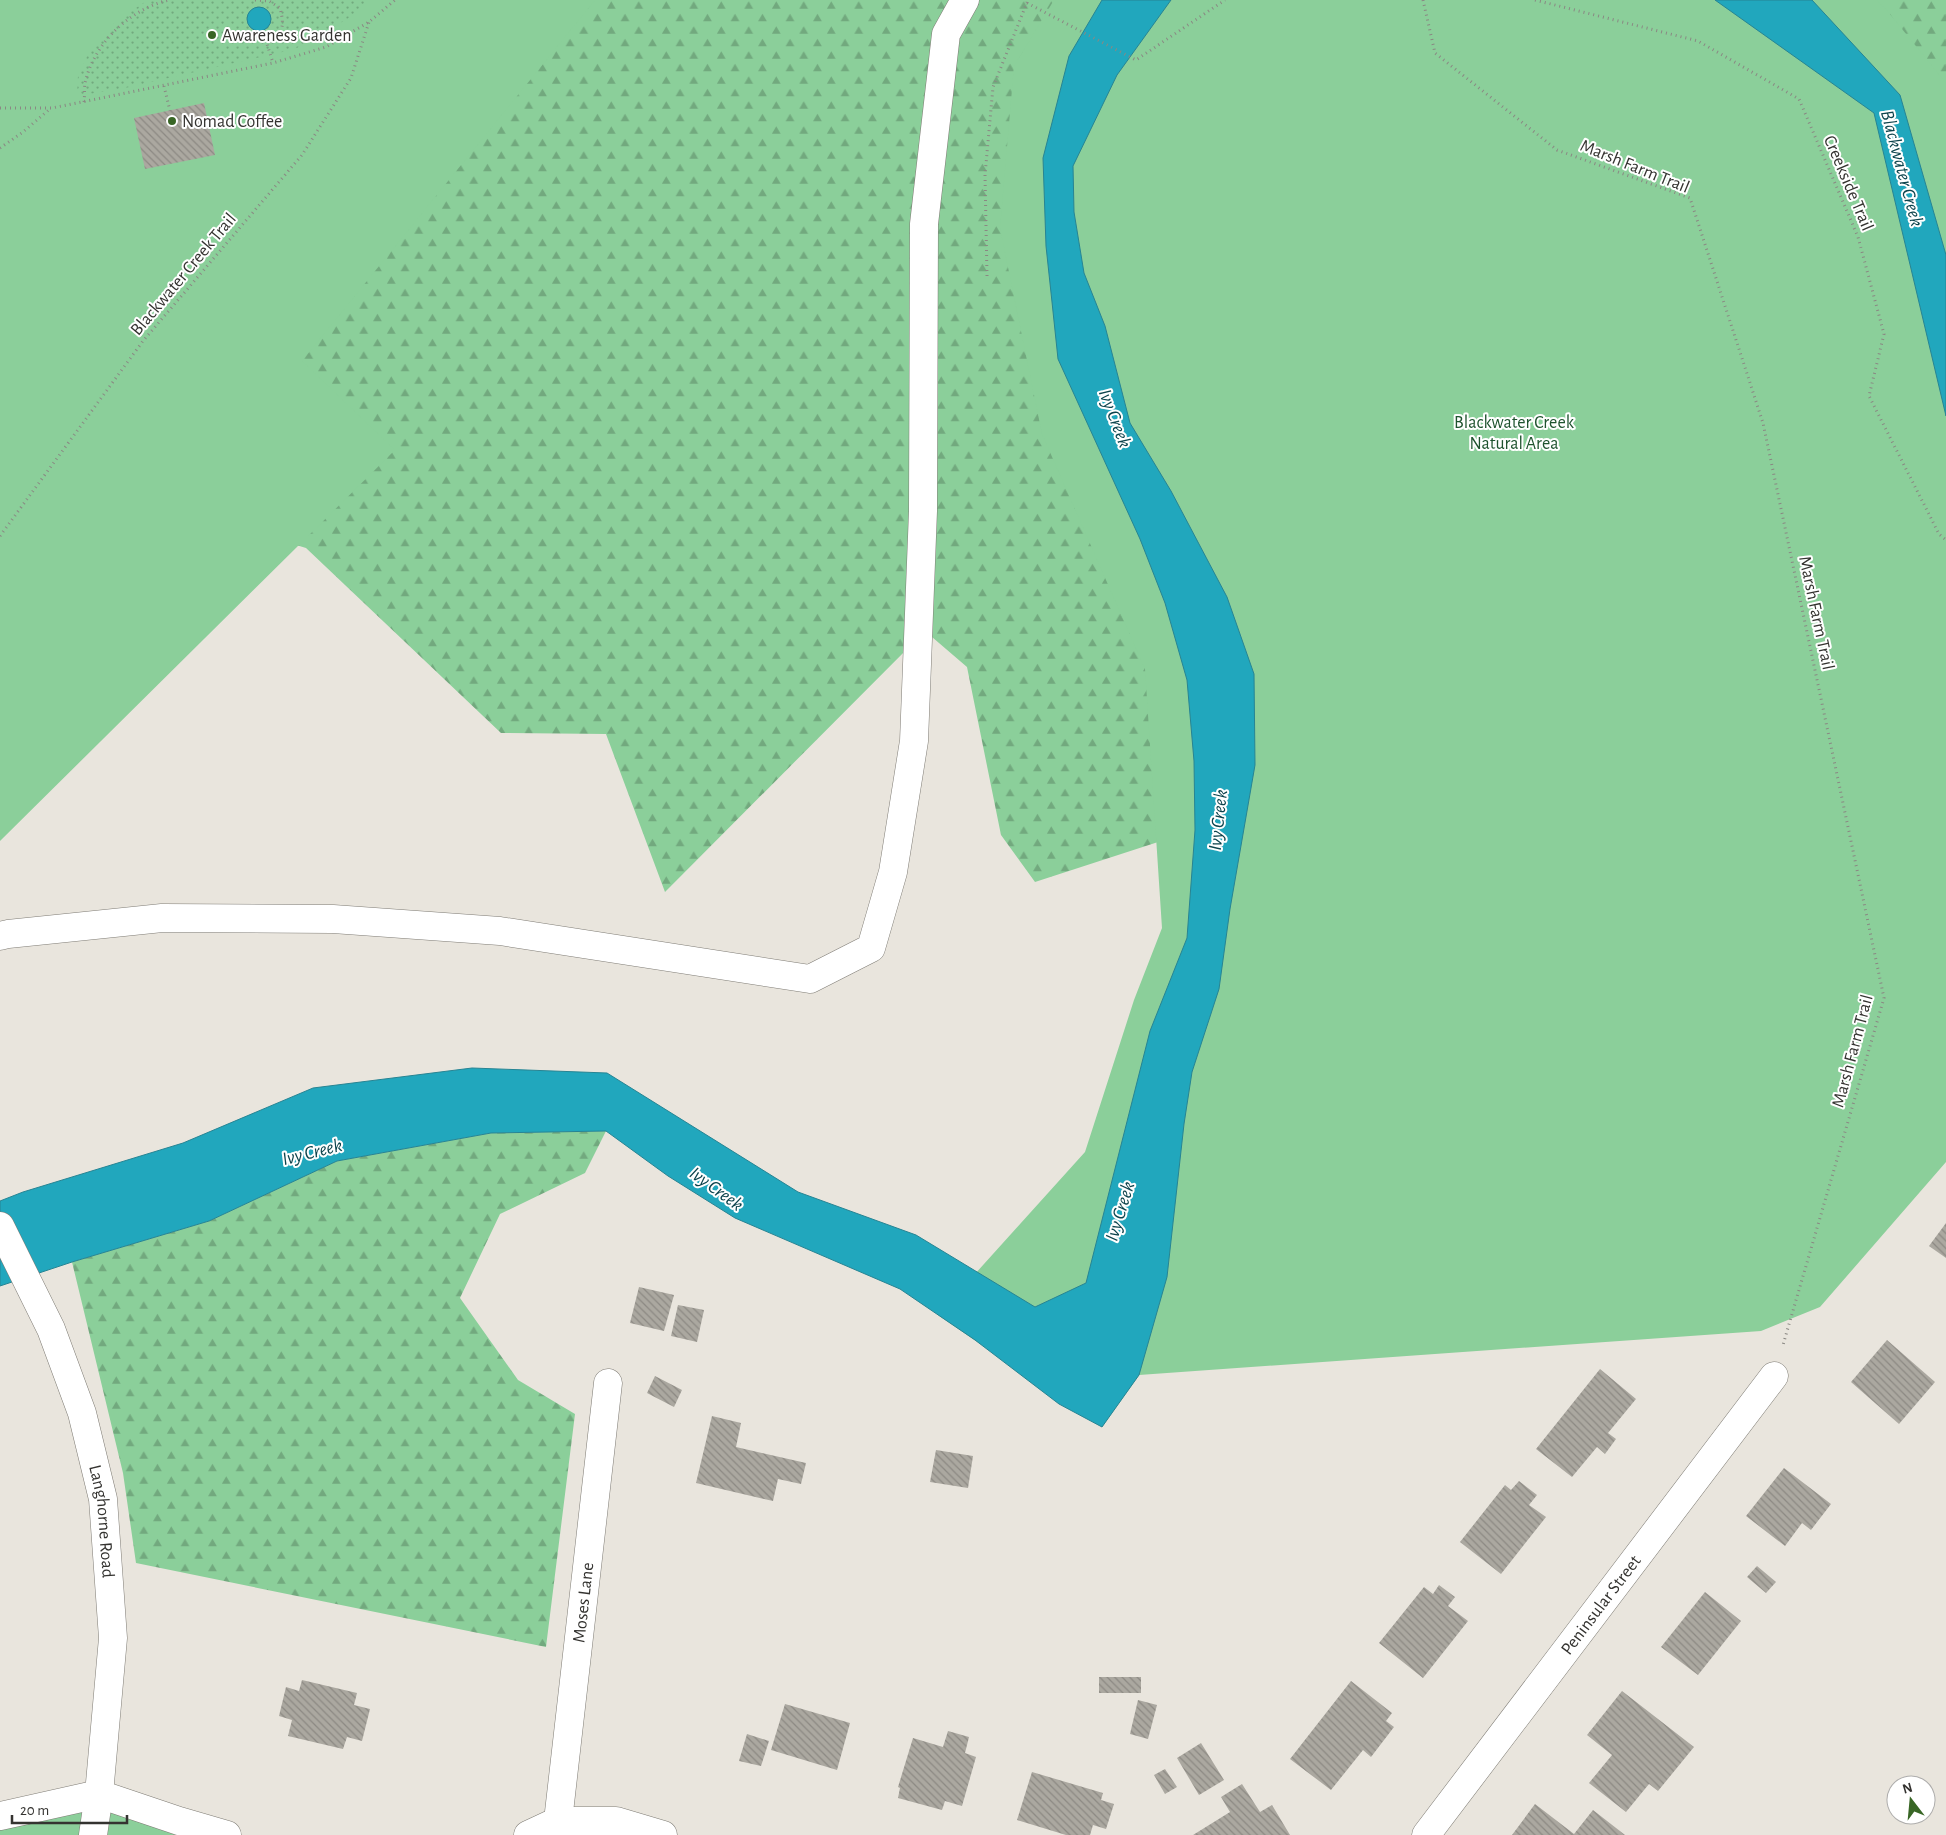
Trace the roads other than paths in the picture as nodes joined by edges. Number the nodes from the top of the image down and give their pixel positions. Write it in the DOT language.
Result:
graph roads {
  1 [pos="965,0"];
  2 [pos="0,936"];
  3 [pos="0,1226"];
  4 [pos="1774,1376"];
  5 [pos="608,1383"];
  6 [pos="99,1794"];
  7 [pos="0,1816"];
  8 [pos="558,1821"];
  9 [pos="93,1832"];
  10 [pos="227,1835"];
  11 [pos="528,1835"];
  12 [pos="663,1835"];
  13 [pos="1426,1835"];
  1 -- 2 [label="street"];
  3 -- 6 [label="street, Langhorne Road"];
  4 -- 13 [label="street, Peninsular Street"];
  5 -- 8 [label="street, Moses Lane"];
  6 -- 7 [label="street"];
  6 -- 9 [label="street, Langhorne Road"];
  6 -- 10 [label="street"];
  8 -- 11 [label="street"];
  8 -- 12 [label="street"];
}
